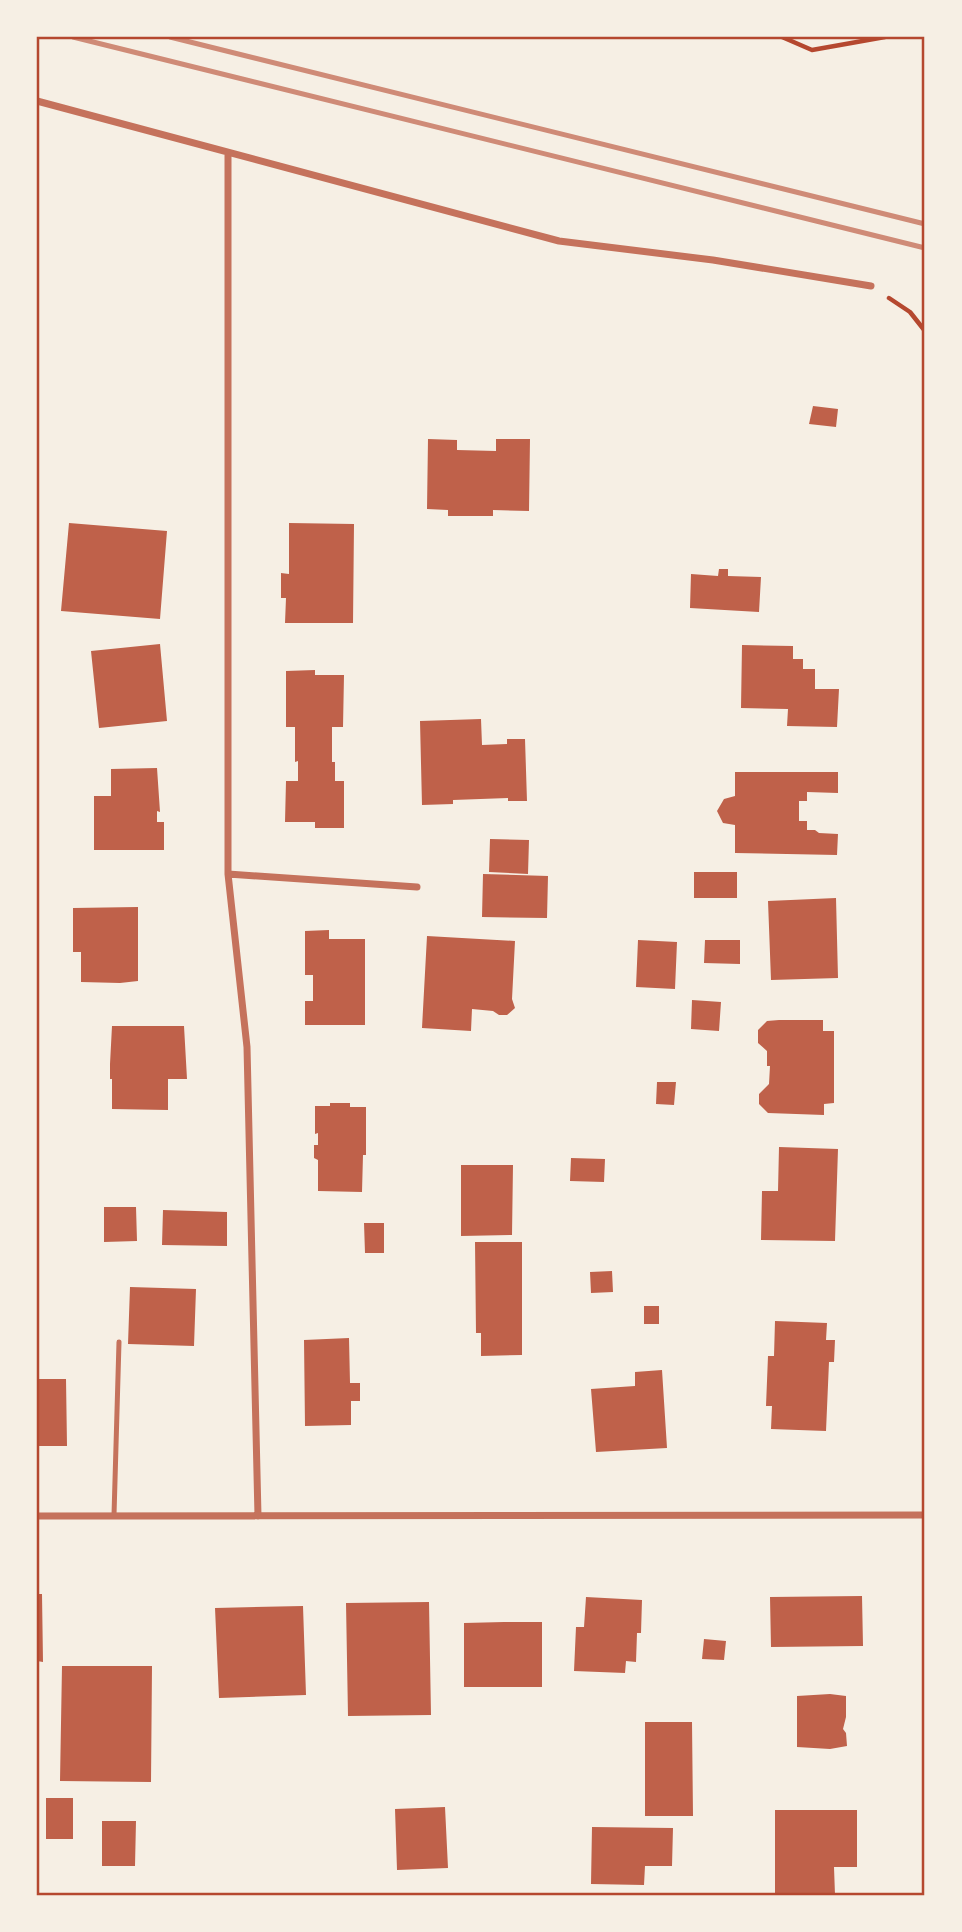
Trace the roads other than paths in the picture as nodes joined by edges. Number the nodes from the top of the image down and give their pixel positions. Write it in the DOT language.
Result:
graph roads {
  1 [pos="37,100"];
  2 [pos="229,153"];
  3 [pos="871,286"];
  4 [pos="228,874"];
  5 [pos="417,887"];
  6 [pos="119,1342"];
  7 [pos="925,1515"];
  8 [pos="37,1516"];
  9 [pos="114,1516"];
  10 [pos="258,1516"];
  1 -- 2 [label="street"];
  2 -- 3 [label="street"];
  2 -- 4 [label="street"];
  4 -- 5 [label="street"];
  4 -- 10 [label="street"];
  6 -- 9 [label="lane"];
  7 -- 10 [label="street"];
  8 -- 9 [label="street"];
  9 -- 10 [label="street"];
}
